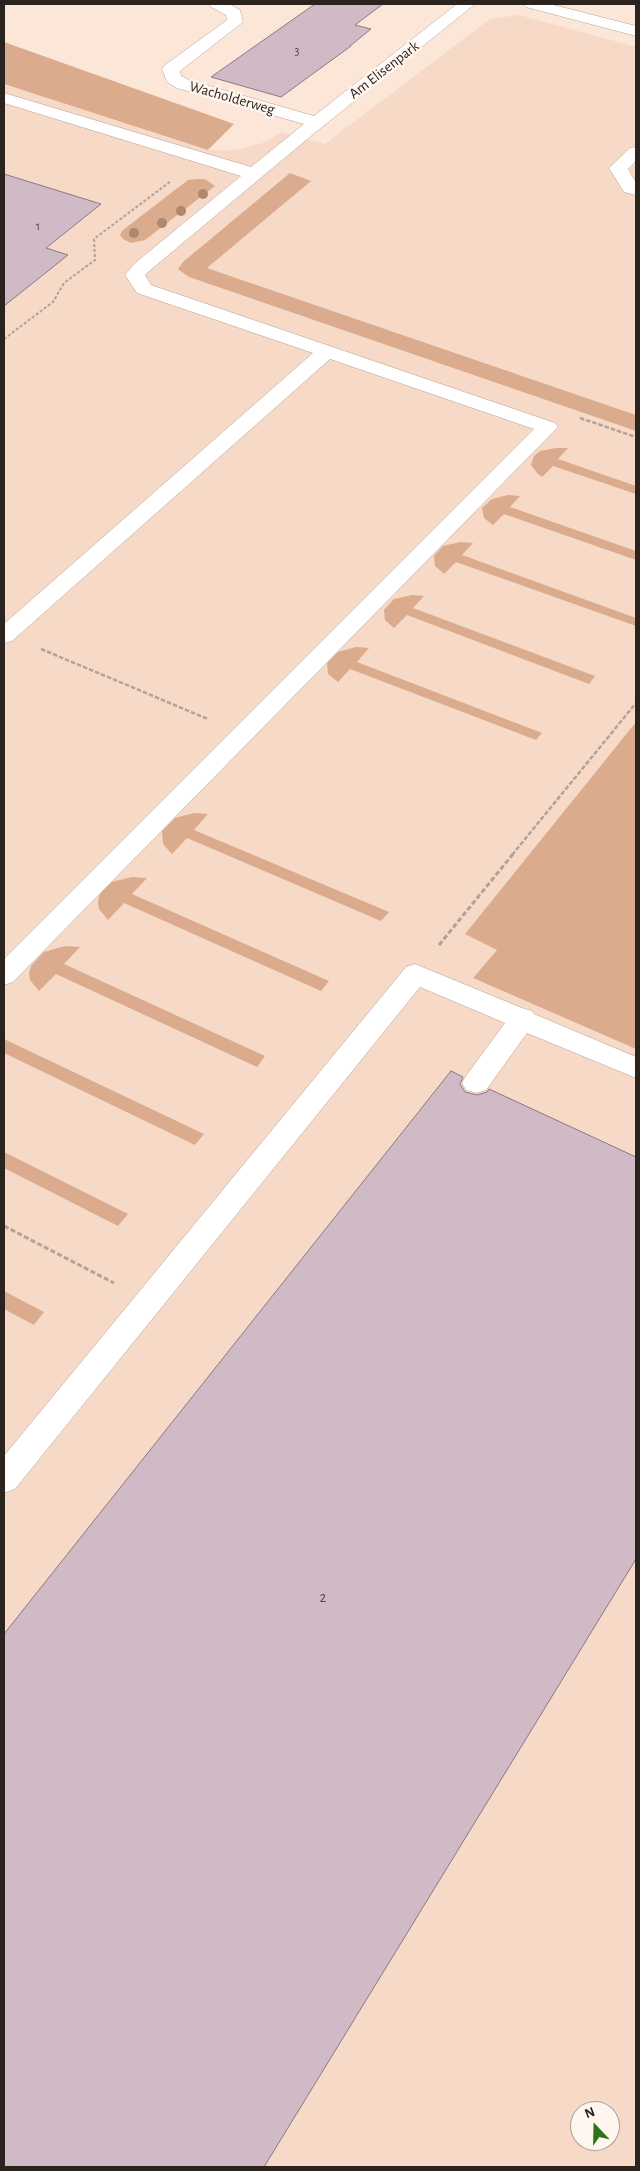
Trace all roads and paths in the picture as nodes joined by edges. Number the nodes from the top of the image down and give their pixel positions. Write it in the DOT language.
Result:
graph roads {
  1 [pos="217,4"];
  2 [pos="467,4"];
  3 [pos="532,4"];
  4 [pos="636,31"];
  5 [pos="4,98"];
  6 [pos="318,123"];
  7 [pos="636,152"];
  8 [pos="203,158"];
  9 [pos="254,174"];
  10 [pos="636,190"];
  11 [pos="4,339"];
  12 [pos="326,352"];
  13 [pos="5,635"];
  14 [pos="636,703"];
  15 [pos="244,734"];
  16 [pos="415,974"];
  17 [pos="4,975"];
  18 [pos="524,1018"];
  19 [pos="636,1068"];
  20 [pos="476,1083"];
  21 [pos="4,1226"];
  22 [pos="149,1301"];
  23 [pos="4,1479"];
  1 -- 6 [label="street, Wacholderweg"];
  2 -- 6 [label="street, Am Elisenpark"];
  3 -- 4 [label="street"];
  5 -- 8 [label="street"];
  6 -- 9 [label="street, Am Elisenpark"];
  7 -- 10 [label="street"];
  8 -- 9 [label="street"];
  8 -- 11 [label="path"];
  9 -- 12 [label="street, Am Elisenpark"];
  12 -- 13 [label="street"];
  12 -- 15 [label="street"];
  13 -- 15 [label="path"];
  14 -- 16 [label="path"];
  15 -- 17 [label="street"];
  16 -- 18 [label="street"];
  16 -- 22 [label="street"];
  18 -- 19 [label="street"];
  18 -- 20 [label="street"];
  21 -- 22 [label="path"];
  22 -- 23 [label="street"];
}
